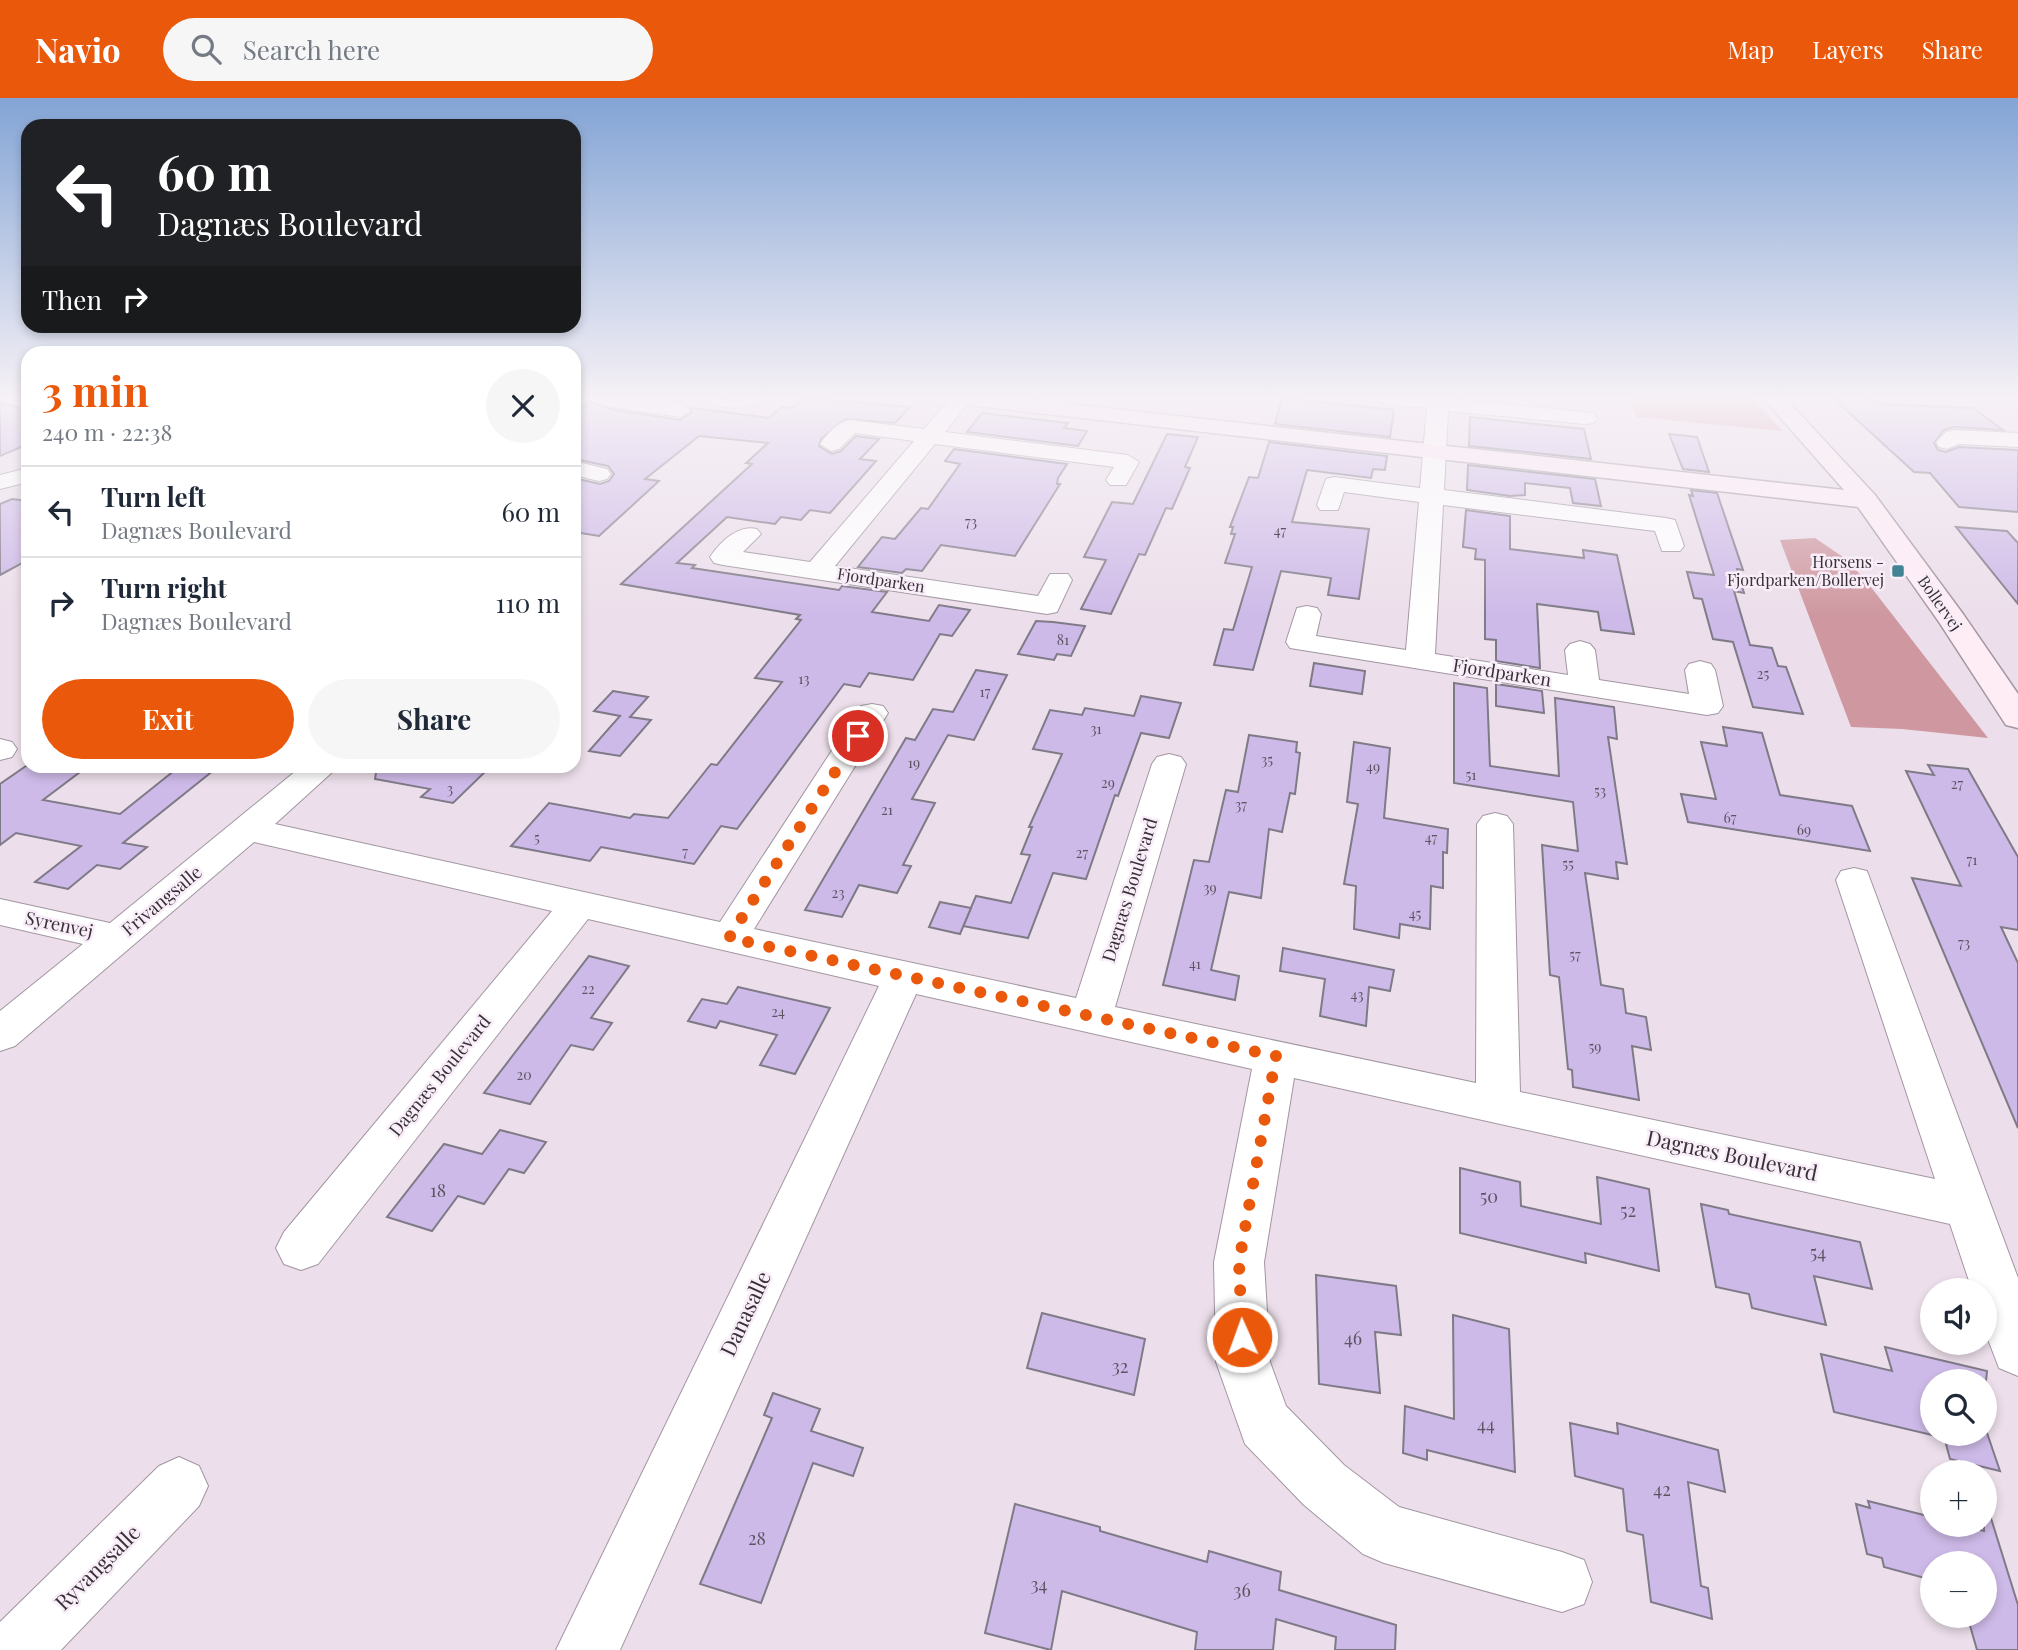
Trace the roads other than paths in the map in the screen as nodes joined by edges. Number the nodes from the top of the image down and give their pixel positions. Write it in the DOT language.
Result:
graph roads {
  1 [pos="584,470"];
  2 [pos="902,470"];
  3 [pos="1123,470"];
  4 [pos="1433,470"];
  5 [pos="1606,470"];
  6 [pos="1839,470"];
  7 [pos="599,474"];
  8 [pos="21,478"];
  9 [pos="1118,480"];
  10 [pos="2,485"];
  11 [pos="1431,496"];
  12 [pos="1866,500"];
  13 [pos="1329,505"];
  14 [pos="748,534"];
  15 [pos="1671,546"];
  16 [pos="959,567"];
  17 [pos="817,571"];
  18 [pos="1059,580"];
  19 [pos="946,590"];
  20 [pos="1307,614"];
  21 [pos="1580,650"];
  22 [pos="1420,660"];
  23 [pos="1700,670"];
  24 [pos="1585,686"];
  25 [pos="872,713"];
  26 [pos="2018,718"];
  27 [pos="1169,764"];
  28 [pos="315,773"];
  29 [pos="1495,824"];
  30 [pos="248,829"];
  31 [pos="1854,880"];
  32 [pos="579,904"];
  33 [pos="0,912"];
  34 [pos="117,938"];
  35 [pos="729,938"];
  36 [pos="904,977"];
  37 [pos="1091,1016"];
  38 [pos="0,1035"];
  39 [pos="1276,1056"];
  40 [pos="1498,1104"];
  41 [pos="1966,1207"];
  42 [pos="301,1248"];
  43 [pos="2018,1350"];
  44 [pos="179,1486"];
  45 [pos="1562,1582"];
  46 [pos="17,1650"];
  47 [pos="588,1650"];
  1 -- 7 [label="street"];
  2 -- 17 [label="street, Fjordparken"];
  3 -- 9 [label="street"];
  4 -- 11 [label="street"];
  5 -- 12 [label="street, Fjordparken"];
  6 -- 12 [label="street, Bollervej"];
  8 -- 10 [label="street"];
  11 -- 13 [label="street"];
  11 -- 15 [label="street"];
  11 -- 22 [label="street"];
  12 -- 26 [label="street, Bollervej"];
  14 -- 17 [label="street, Fjordparken"];
  16 -- 19 [label="street, Fjordparken"];
  17 -- 19 [label="street, Fjordparken"];
  18 -- 19 [label="street, Fjordparken"];
  20 -- 22 [label="street, Fjordparken"];
  21 -- 24 [label="street"];
  22 -- 24 [label="street, Fjordparken"];
  23 -- 24 [label="street, Fjordparken"];
  25 -- 35 [label="street"];
  27 -- 37 [label="street, Dagnæs Boulevard"];
  28 -- 30 [label="street, Frivangsalle"];
  29 -- 40 [label="street"];
  30 -- 32 [label="street, Dagnæs Boulevard"];
  30 -- 34 [label="street, Frivangsalle"];
  31 -- 41 [label="street"];
  32 -- 35 [label="street, Dagnæs Boulevard"];
  32 -- 42 [label="street, Dagnæs Boulevard"];
  33 -- 34 [label="street, Syrenvej"];
  34 -- 38 [label="street, Frivangsalle"];
  35 -- 36 [label="street, Dagnæs Boulevard"];
  36 -- 37 [label="street, Dagnæs Boulevard"];
  36 -- 47 [label="street, Danasalle"];
  37 -- 39 [label="street, Dagnæs Boulevard"];
  39 -- 40 [label="street, Dagnæs Boulevard"];
  39 -- 45 [label="street"];
  40 -- 41 [label="street, Dagnæs Boulevard"];
  41 -- 43 [label="street"];
  44 -- 46 [label="street, Ryvangsalle"];
}
